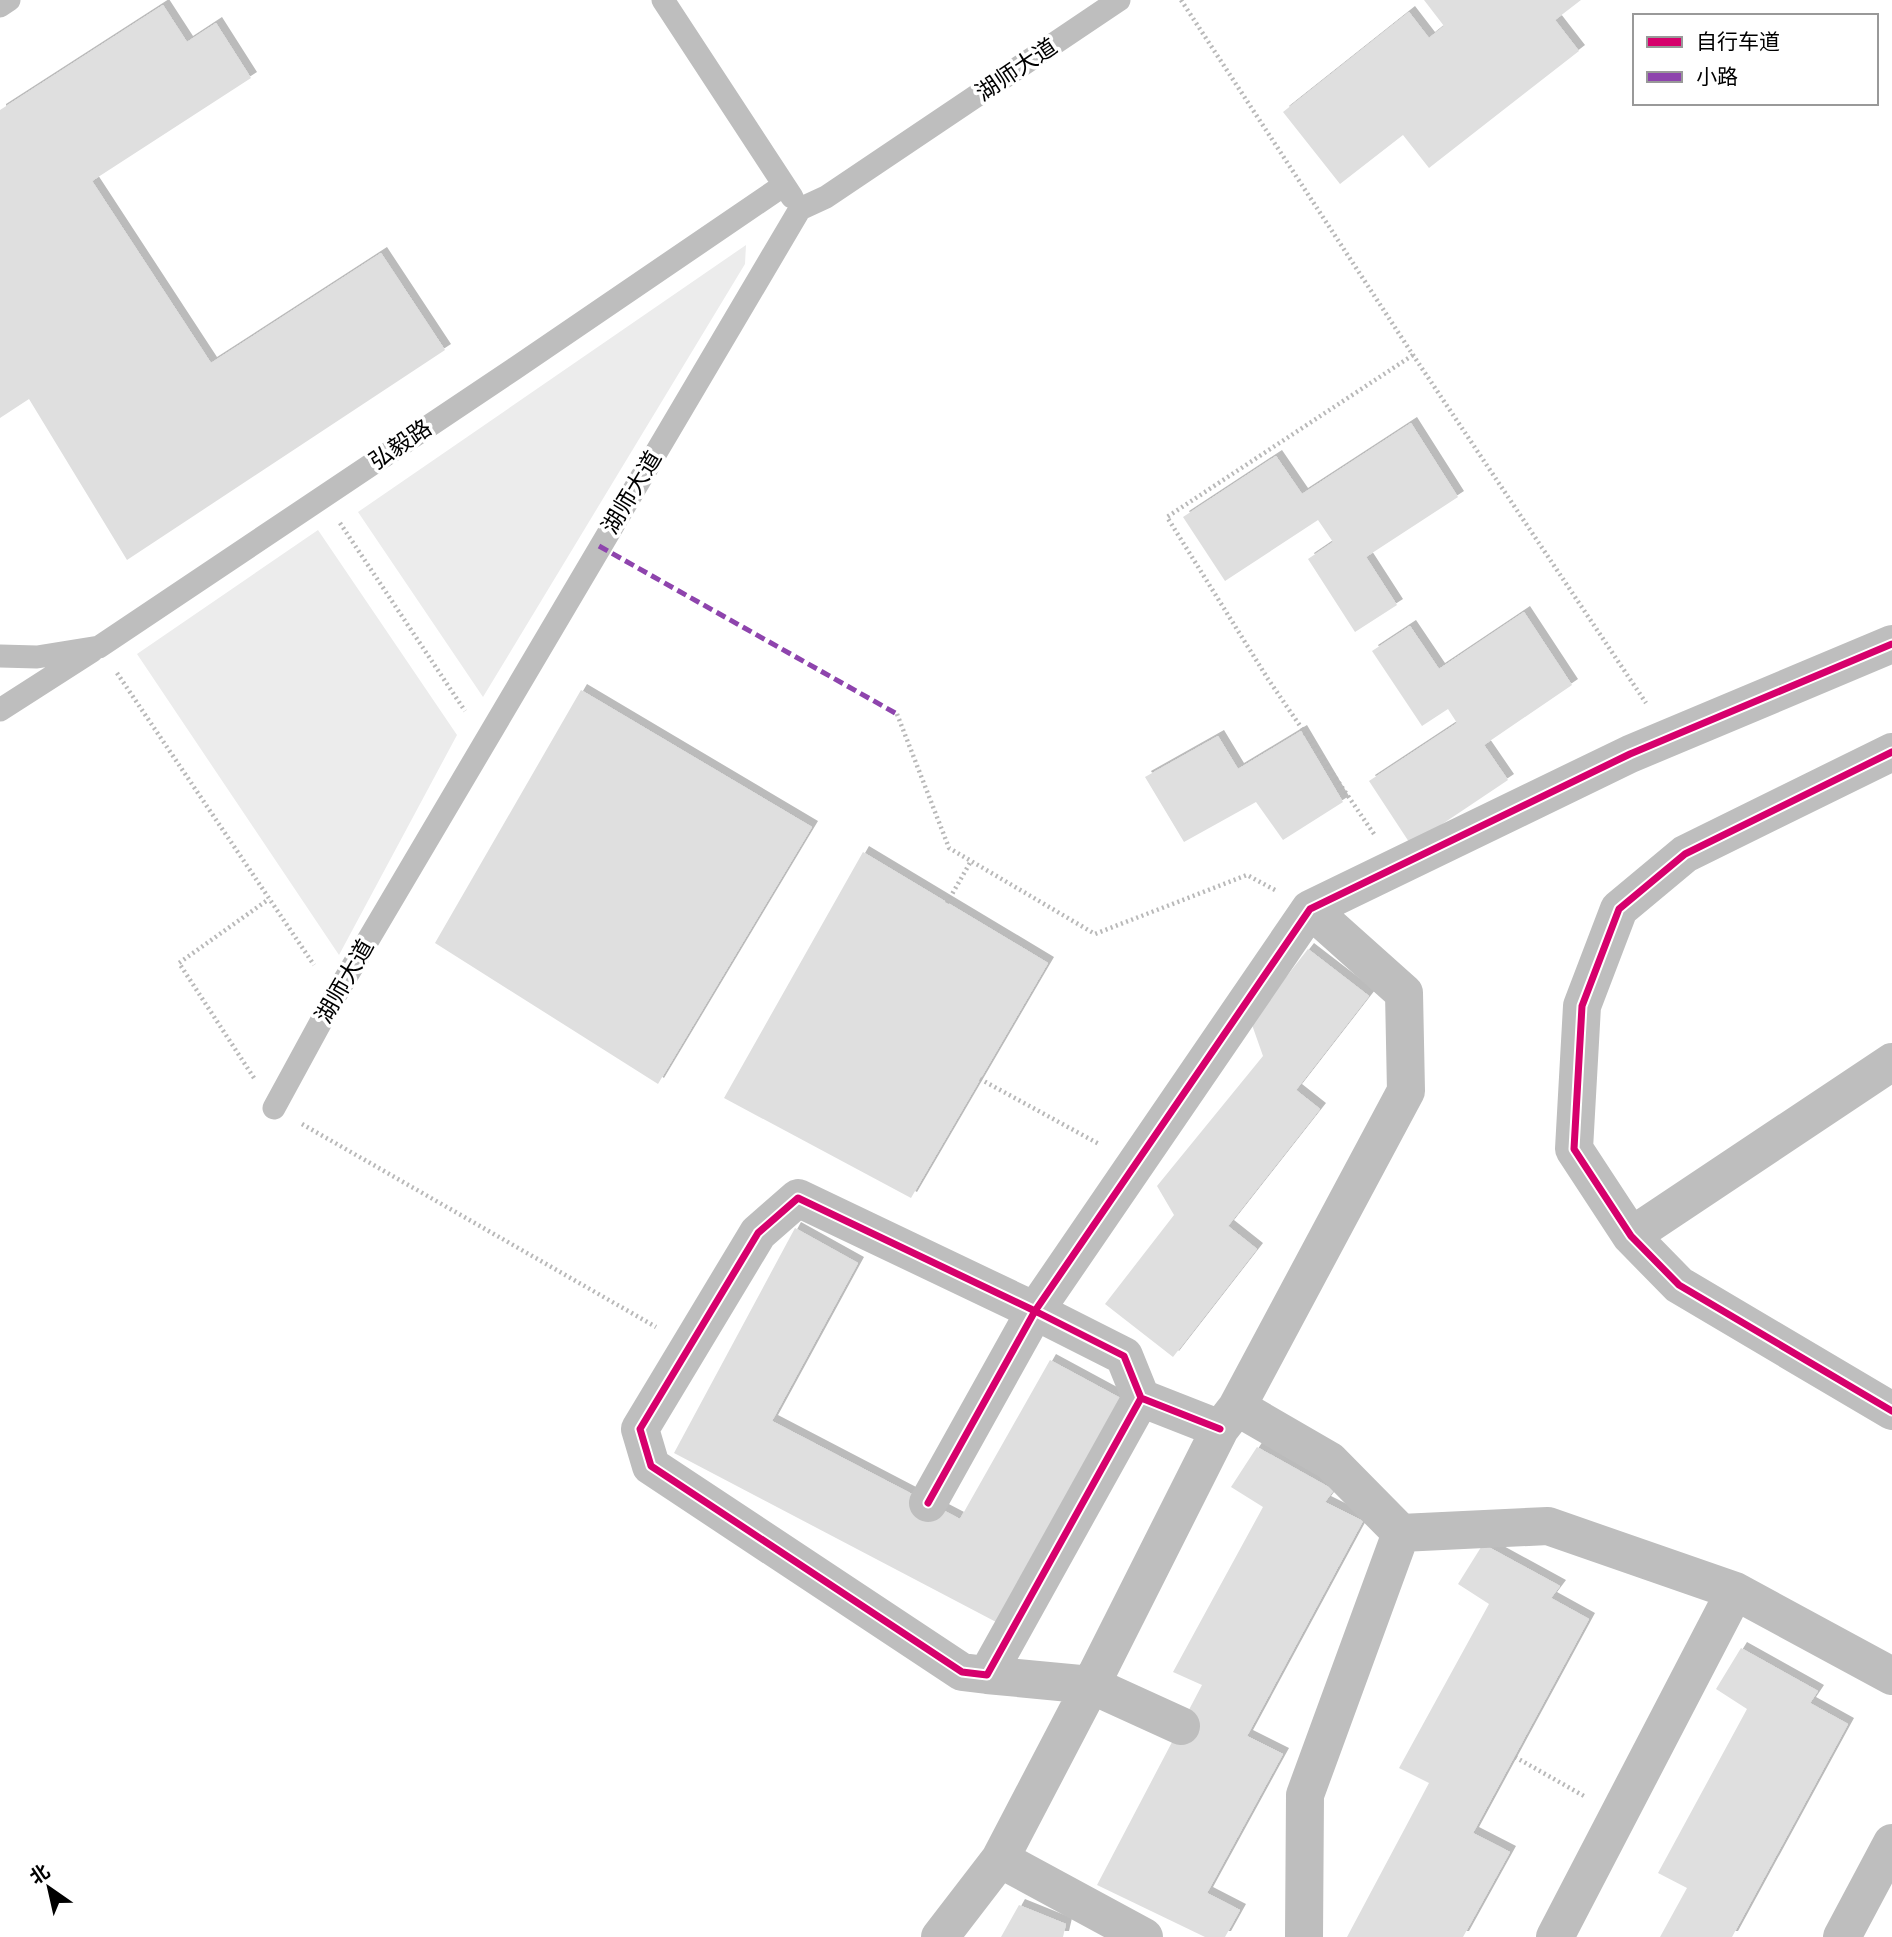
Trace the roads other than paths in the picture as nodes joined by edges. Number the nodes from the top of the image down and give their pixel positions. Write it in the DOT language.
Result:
graph roads {
  1 [pos="9,0"];
  2 [pos="663,0"];
  3 [pos="1119,0"];
  4 [pos="0,6"];
  5 [pos="784,185"];
  6 [pos="800,209"];
  7 [pos="1892,644"];
  8 [pos="99,646"];
  9 [pos="0,656"];
  10 [pos="0,710"];
  11 [pos="1892,752"];
  12 [pos="1310,909"];
  13 [pos="1892,1062"];
  14 [pos="274,1108"];
  15 [pos="1631,1236"];
  16 [pos="1035,1311"];
  17 [pos="1141,1398"];
  18 [pos="1892,1411"];
  19 [pos="1229,1418"];
  20 [pos="928,1503"];
  21 [pos="1401,1532"];
  22 [pos="1735,1591"];
  23 [pos="987,1675"];
  24 [pos="1892,1676"];
  25 [pos="1090,1685"];
  26 [pos="1181,1726"];
  27 [pos="1892,1843"];
  28 [pos="1000,1859"];
  29 [pos="940,1937"];
  30 [pos="1144,1937"];
  31 [pos="1304,1937"];
  32 [pos="1555,1937"];
  33 [pos="1842,1937"];
  1 -- 4 [label="lane"];
  2 -- 5 [label="lane"];
  3 -- 6 [label="lane, 湖师大道"];
  5 -- 6 [label="lane"];
  5 -- 8 [label="lane, 弘毅路"];
  6 -- 14 [label="lane, 湖师大道"];
  7 -- 12 [label="street"];
  8 -- 9 [label="lane, 弘毅路"];
  8 -- 10 [label="lane"];
  11 -- 15 [label="street"];
  12 -- 16 [label="street"];
  12 -- 19 [label="street"];
  13 -- 15 [label="street"];
  15 -- 18 [label="street"];
  16 -- 17 [label="street"];
  16 -- 20 [label="street"];
  16 -- 23 [label="street"];
  17 -- 19 [label="street"];
  17 -- 23 [label="street"];
  19 -- 21 [label="street"];
  19 -- 25 [label="street"];
  21 -- 22 [label="street"];
  21 -- 31 [label="street"];
  22 -- 24 [label="street"];
  22 -- 32 [label="street"];
  23 -- 25 [label="street"];
  25 -- 26 [label="street"];
  25 -- 28 [label="street"];
  27 -- 33 [label="street"];
  28 -- 29 [label="street"];
  28 -- 30 [label="street"];
}
